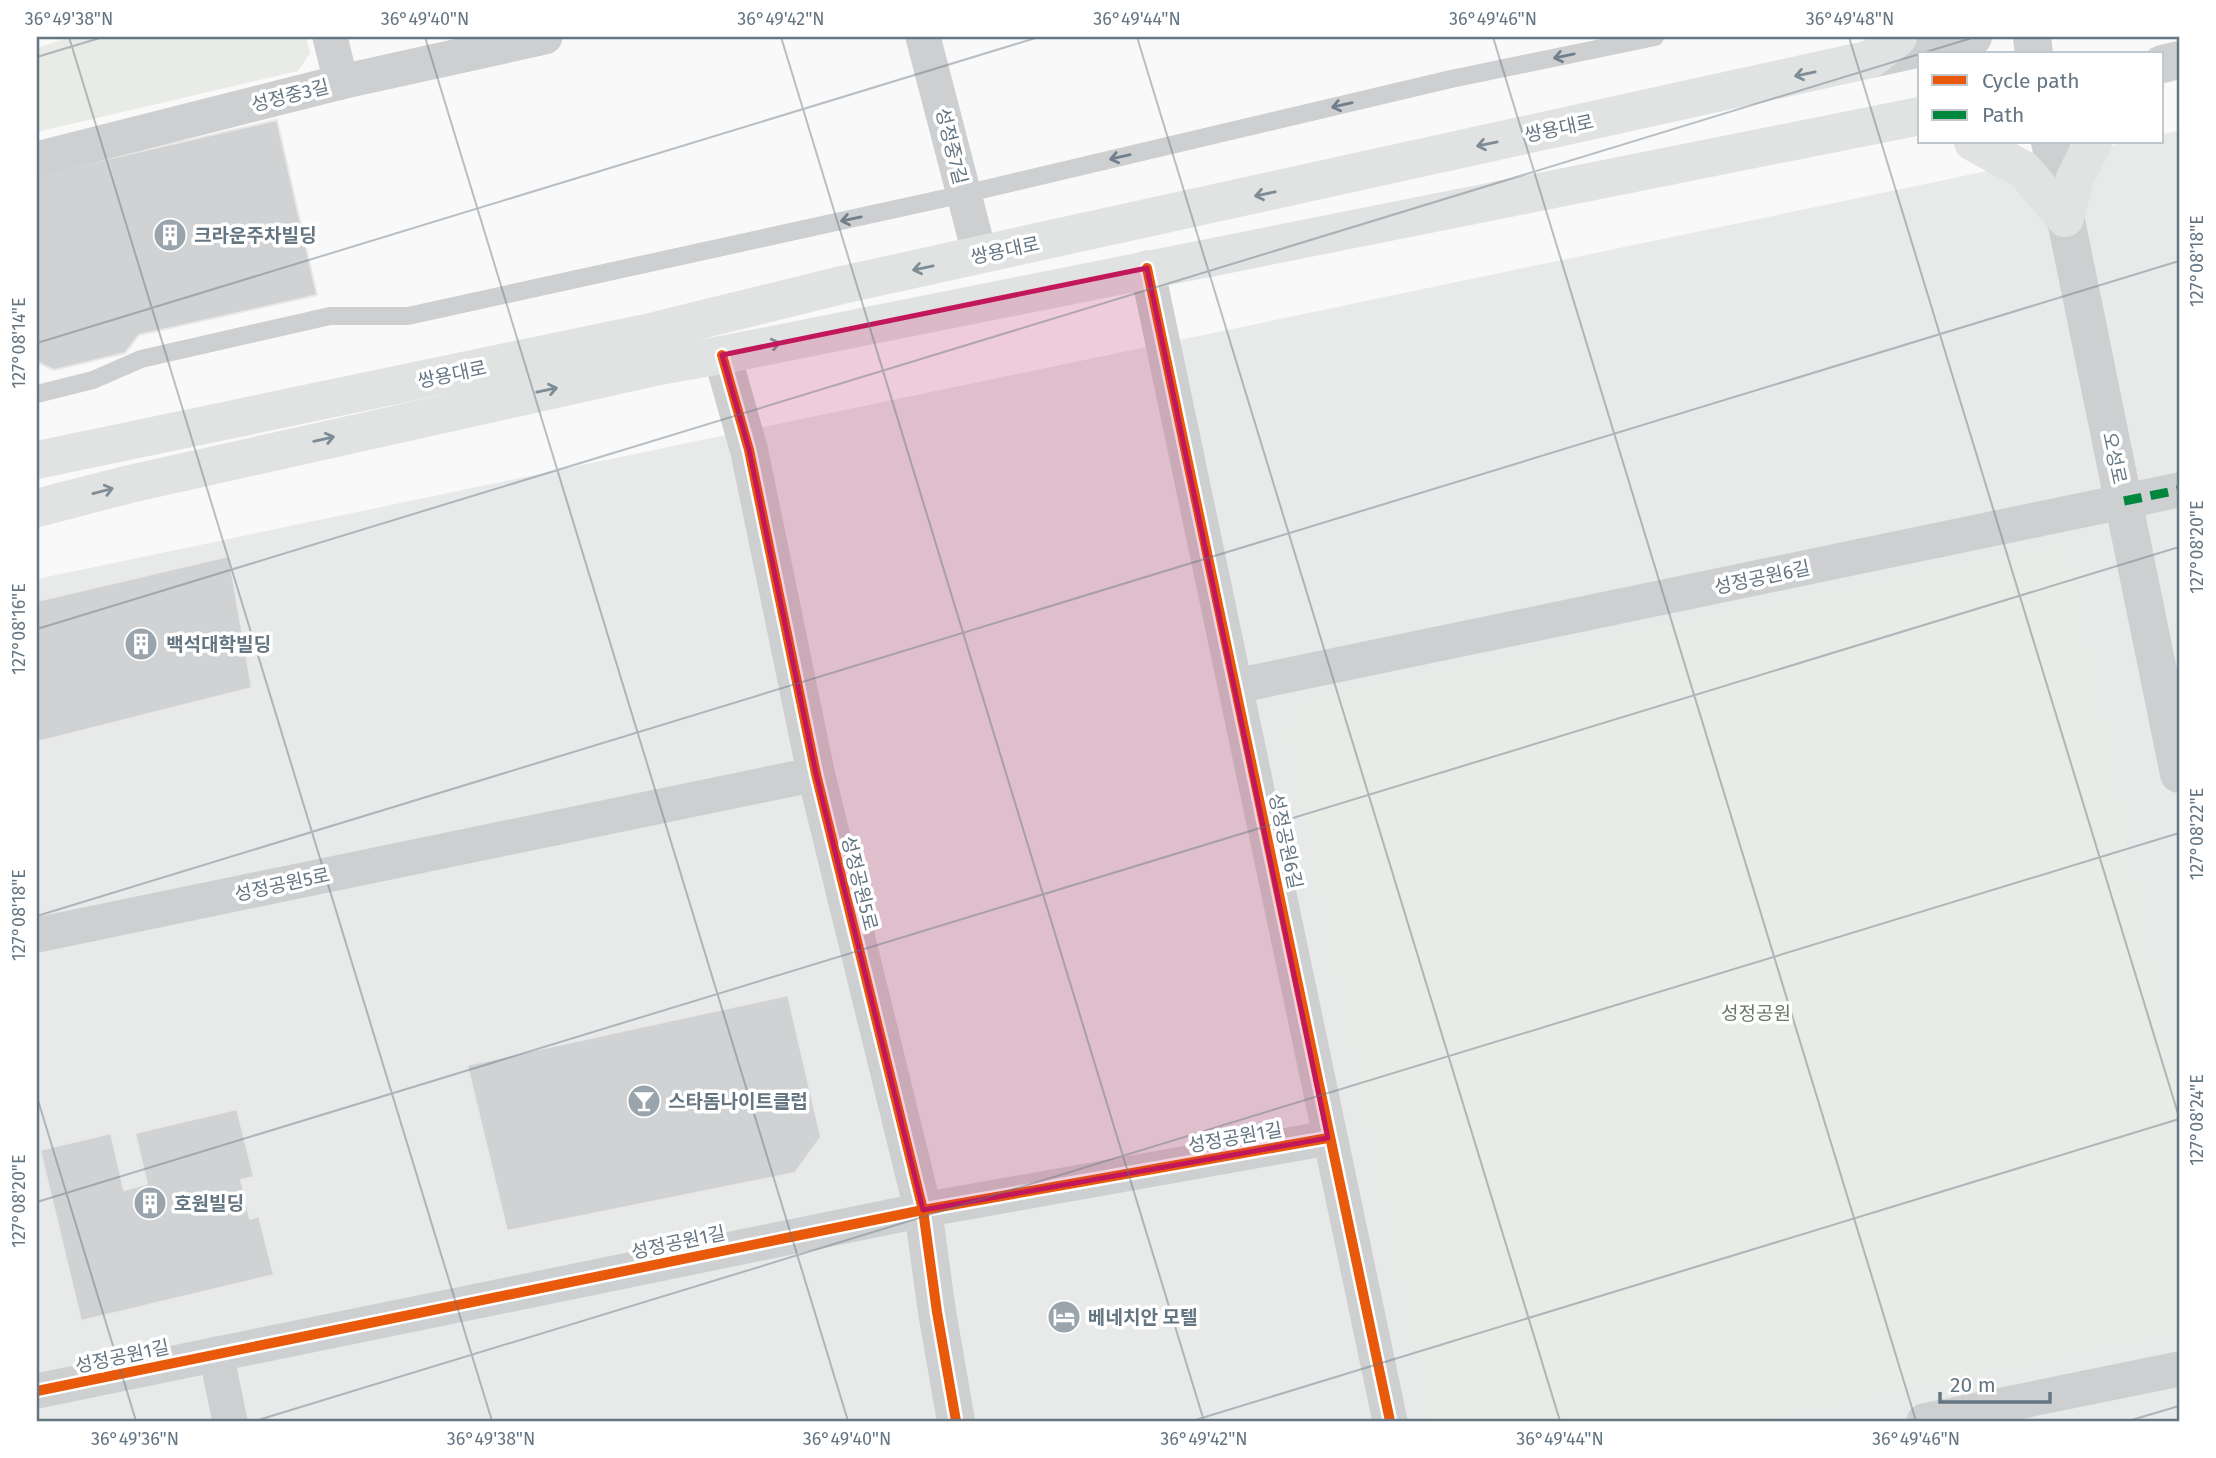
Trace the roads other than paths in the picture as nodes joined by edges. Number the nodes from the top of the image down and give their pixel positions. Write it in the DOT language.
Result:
graph roads {
  1 [pos="330,37"];
  2 [pos="545,37"];
  3 [pos="923,37"];
  4 [pos="1655,37"];
  5 [pos="1973,37"];
  6 [pos="1885,48"];
  7 [pos="341,82"];
  8 [pos="1911,121"];
  9 [pos="1977,144"];
  10 [pos="2050,144"];
  11 [pos="2092,144"];
  12 [pos="37,159"];
  13 [pos="964,194"];
  14 [pos="2065,218"];
  15 [pos="979,256"];
  16 [pos="1147,268"];
  17 [pos="722,355"];
  18 [pos="37,394"];
  19 [pos="37,460"];
  20 [pos="2179,490"];
  21 [pos="2124,501"];
  22 [pos="37,508"];
  23 [pos="1236,686"];
  24 [pos="816,774"];
  25 [pos="2179,774"];
  26 [pos="37,935"];
  27 [pos="1328,1138"];
  28 [pos="923,1210"];
  29 [pos="216,1354"];
  30 [pos="2179,1369"];
  31 [pos="39,1381"];
  32 [pos="230,1421"];
  33 [pos="956,1421"];
  34 [pos="1390,1421"];
  35 [pos="1924,1421"];
  1 -- 7 [label="street"];
  2 -- 7 [label="street, 성정중3길"];
  3 -- 13 [label="street, 성정중7길"];
  4 -- 13 [label="lane, one-way"];
  5 -- 6 [label="street, 쌍용대로"];
  6 -- 15 [label="main road, 쌍용대로, one-way"];
  7 -- 12 [label="street, 성정중3길"];
  8 -- 16 [label="main road, 쌍용대로"];
  9 -- 14 [label="main road"];
  10 -- 14 [label="street, 오성로"];
  11 -- 14 [label="main road"];
  13 -- 15 [label="street, 성정중7길"];
  13 -- 18 [label="lane, one-way"];
  14 -- 21 [label="street, 오성로"];
  15 -- 19 [label="main road, 쌍용대로, one-way"];
  17 -- 16 [label="main road, 쌍용대로, one-way"];
  16 -- 23 [label="street, 성정공원6길"];
  22 -- 17 [label="main road, 쌍용대로, one-way"];
  17 -- 24 [label="street, 성정공원5로"];
  20 -- 21 [label="street, 성정공원6길"];
  21 -- 23 [label="street, 성정공원6길"];
  21 -- 25 [label="street, 오성로"];
  23 -- 27 [label="street, 성정공원6길"];
  24 -- 26 [label="street, 성정공원5로"];
  24 -- 28 [label="street, 성정공원5로"];
  27 -- 28 [label="street, 성정공원1길"];
  27 -- 34 [label="street, 성정공원6길"];
  28 -- 29 [label="street, 성정공원1길"];
  28 -- 33 [label="street, 성정공원5로"];
  29 -- 31 [label="street, 성정공원1길"];
  29 -- 32 [label="street"];
  30 -- 35 [label="street"];
}
